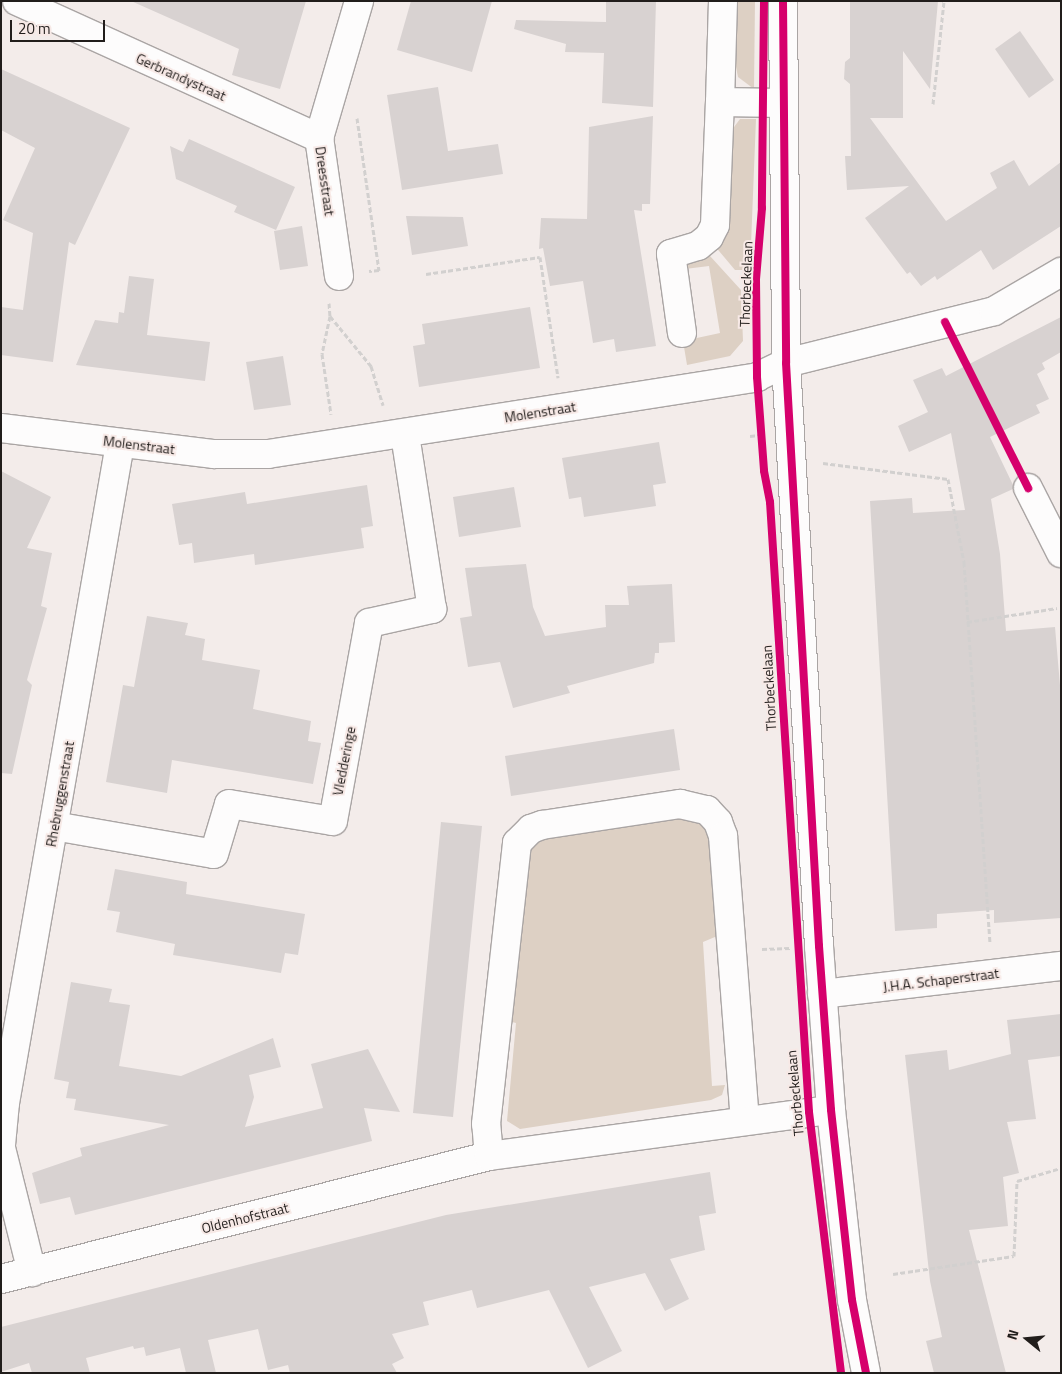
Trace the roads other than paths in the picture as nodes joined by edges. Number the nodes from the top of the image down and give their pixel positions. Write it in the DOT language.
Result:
graph roads {
  1 [pos="16,1"];
  2 [pos="359,1"];
  3 [pos="724,1"];
  4 [pos="782,1"];
  5 [pos="720,102"];
  6 [pos="782,103"];
  7 [pos="319,138"];
  8 [pos="1061,272"];
  9 [pos="338,276"];
  10 [pos="682,334"];
  11 [pos="786,363"];
  12 [pos="1,428"];
  13 [pos="405,434"];
  14 [pos="120,444"];
  15 [pos="1028,488"];
  16 [pos="1061,553"];
  17 [pos="54,826"];
  18 [pos="1061,966"];
  19 [pos="822,994"];
  20 [pos="831,1110"];
  21 [pos="745,1119"];
  22 [pos="1,1146"];
  23 [pos="489,1156"];
  24 [pos="32,1272"];
  25 [pos="1,1279"];
  26 [pos="866,1373"];
  1 -- 7 [label="street, Gerbrandystraat"];
  2 -- 7 [label="street, Dreesstraat"];
  3 -- 5 [label="street"];
  4 -- 6 [label="street"];
  5 -- 6 [label="street"];
  5 -- 10 [label="street"];
  6 -- 11 [label="street"];
  7 -- 9 [label="street, Dreesstraat"];
  8 -- 11 [label="street, Molenstraat"];
  11 -- 13 [label="street, Molenstraat"];
  11 -- 19 [label="street"];
  12 -- 14 [label="street, Molenstraat"];
  13 -- 14 [label="street, Molenstraat"];
  13 -- 17 [label="street, Vledderinge"];
  14 -- 17 [label="street, Rhebruggenstraat"];
  15 -- 16 [label="street"];
  17 -- 22 [label="street, Rhebruggenstraat"];
  18 -- 19 [label="street, J.H.A. Schaperstraat"];
  19 -- 20 [label="street"];
  20 -- 21 [label="street, Thorbeckelaan"];
  20 -- 26 [label="street"];
  21 -- 23 [label="street, Thorbeckelaan"];
  21 -- 23 [label="street"];
  22 -- 24 [label="street, Rhebruggenstraat"];
  23 -- 24 [label="street, Oldenhofstraat"];
  24 -- 25 [label="street, Oldenhofstraat"];
}
